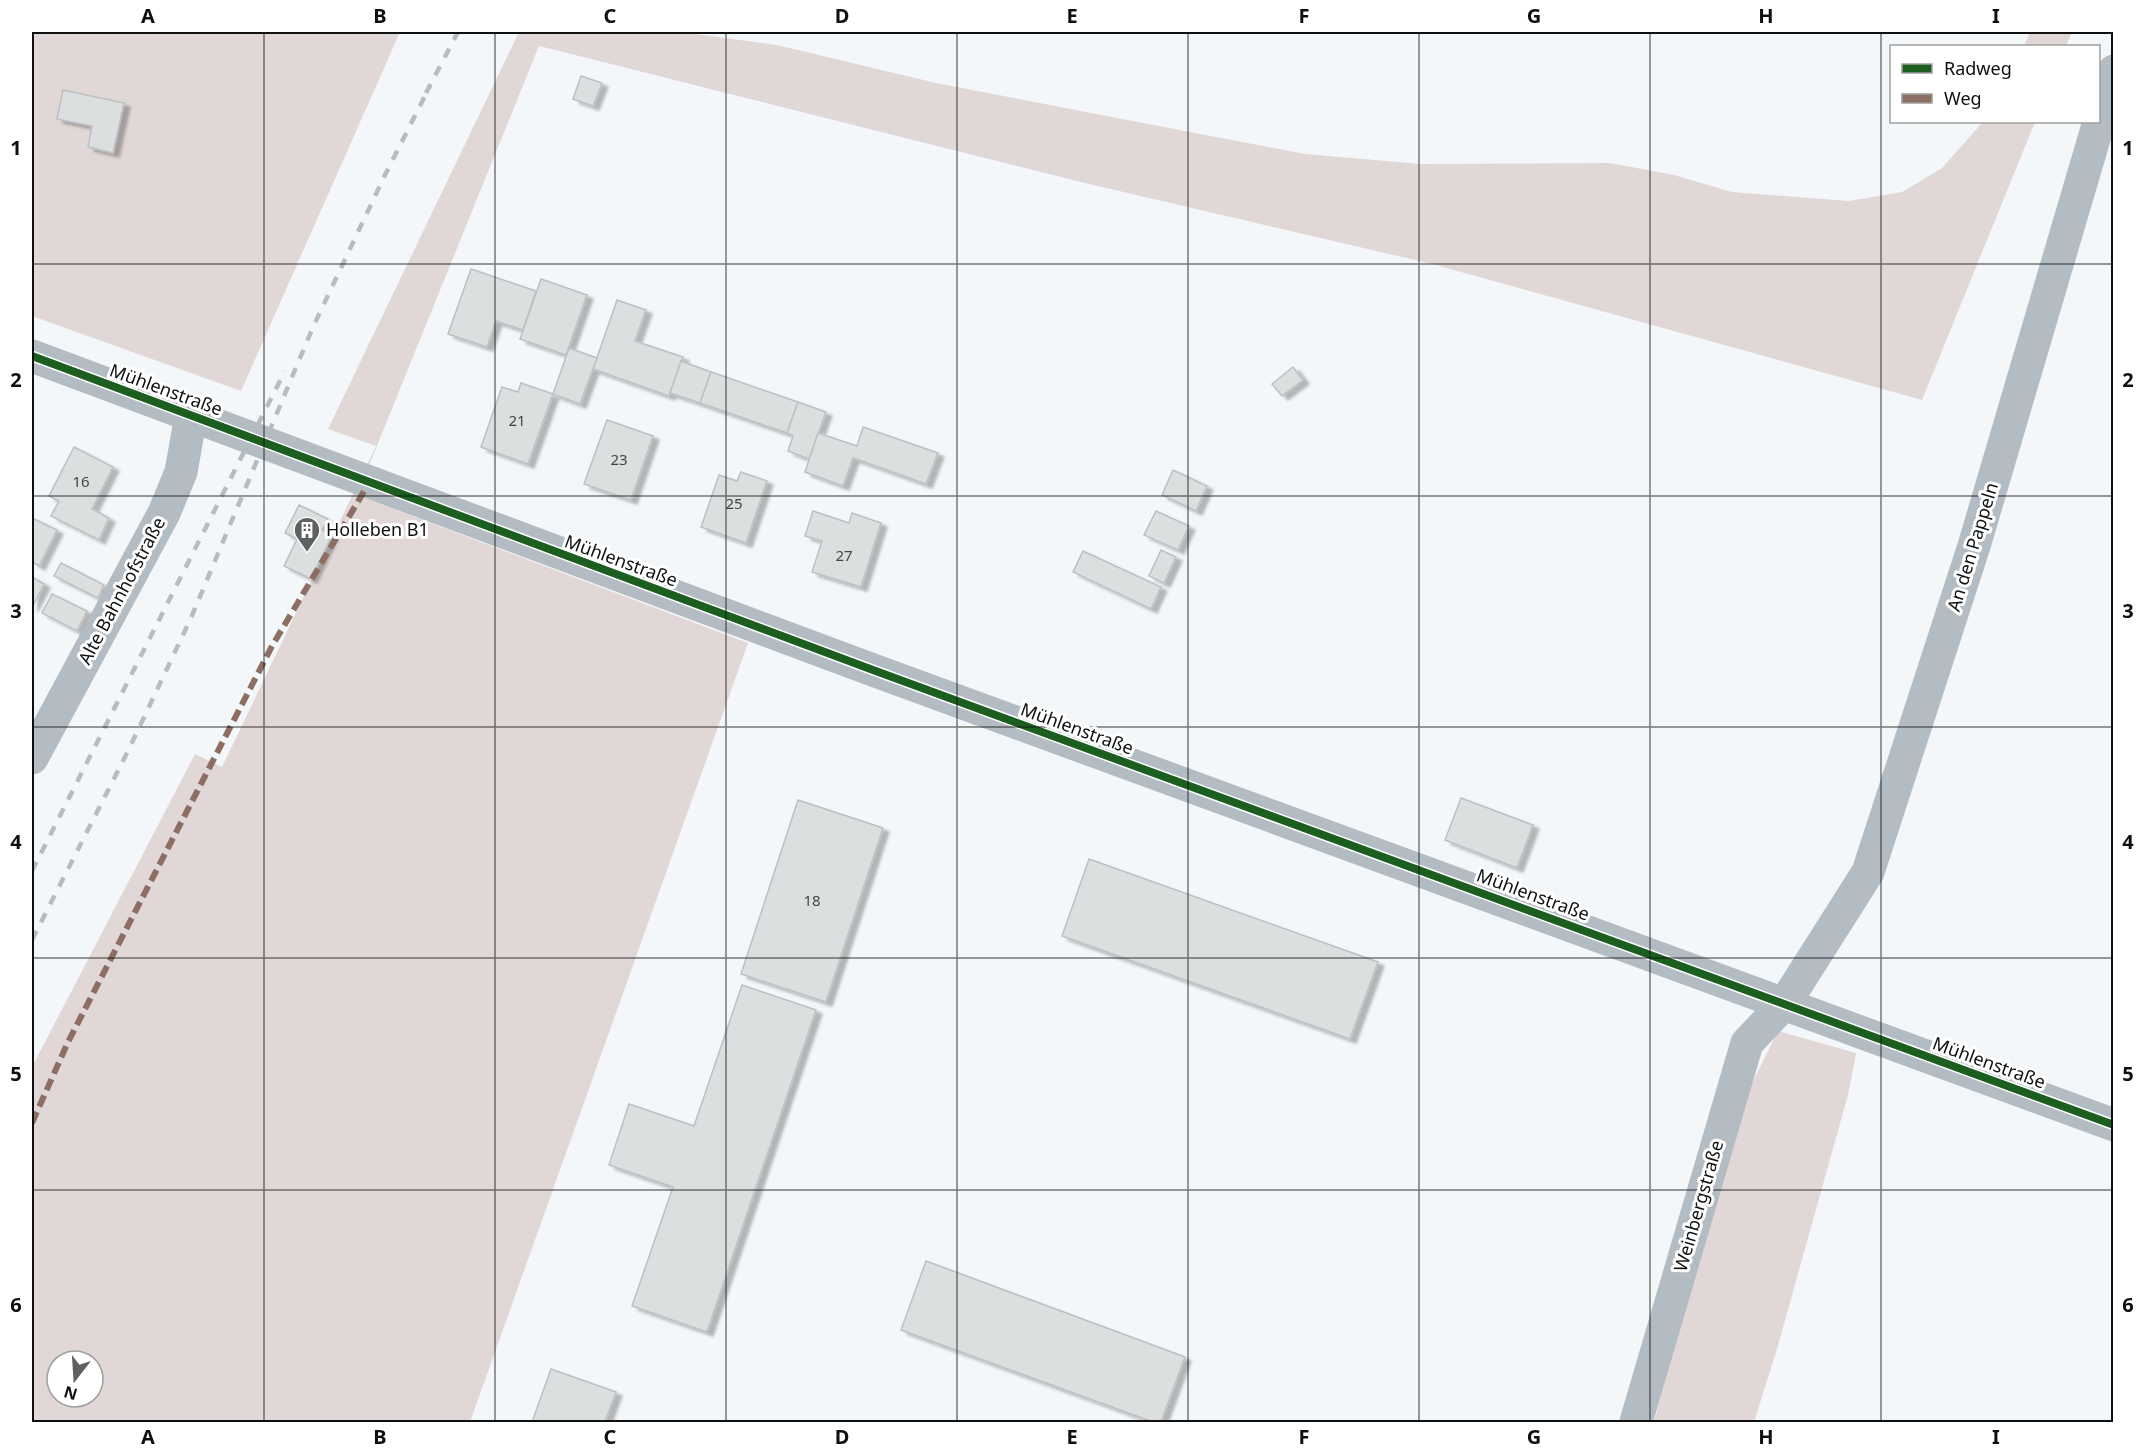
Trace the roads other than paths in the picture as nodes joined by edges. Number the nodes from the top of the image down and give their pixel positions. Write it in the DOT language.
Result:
graph roads {
  1 [pos="2114,71"];
  2 [pos="2100,118"];
  3 [pos="2099,123"];
  4 [pos="32,356"];
  5 [pos="191,415"];
  6 [pos="32,758"];
  7 [pos="1785,1003"];
  8 [pos="2114,1125"];
  9 [pos="1636,1422"];
  1 -- 2 [label="street, An den Pappeln"];
  3 -- 7 [label="street, An den Pappeln"];
  4 -- 5 [label="street, Mühlenstraße"];
  5 -- 6 [label="street, Alte Bahnhofstraße"];
  5 -- 7 [label="street, Mühlenstraße"];
  7 -- 8 [label="street, Mühlenstraße"];
  7 -- 9 [label="street, Weinbergstraße"];
}
